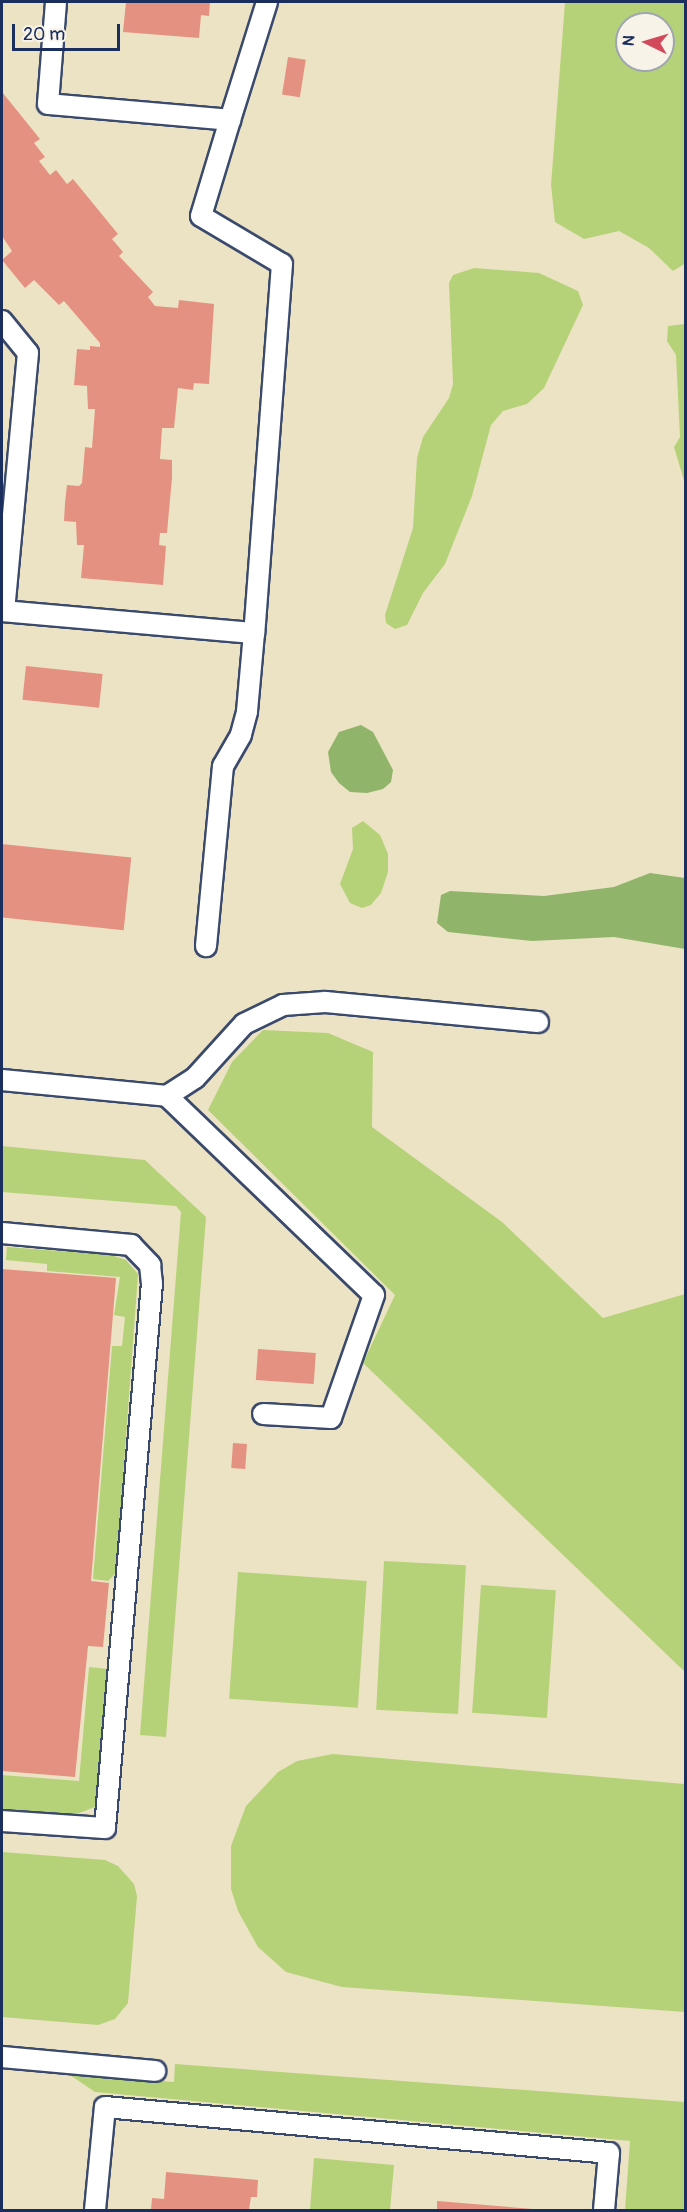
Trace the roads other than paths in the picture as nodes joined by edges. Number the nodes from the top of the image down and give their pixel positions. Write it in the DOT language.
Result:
graph roads {
  1 [pos="56,2"];
  2 [pos="267,2"];
  3 [pos="230,120"];
  4 [pos="2,321"];
  5 [pos="3,611"];
  6 [pos="254,633"];
  7 [pos="206,946"];
  8 [pos="538,1022"];
  9 [pos="2,1080"];
  10 [pos="167,1096"];
  11 [pos="2,1233"];
  12 [pos="263,1414"];
  13 [pos="2,1821"];
  14 [pos="2,2057"];
  15 [pos="155,2071"];
  16 [pos="95,2211"];
  17 [pos="604,2211"];
  1 -- 3 [label="lane"];
  2 -- 3 [label="lane"];
  3 -- 6 [label="lane"];
  4 -- 5 [label="lane"];
  5 -- 6 [label="lane"];
  6 -- 7 [label="lane"];
  8 -- 10 [label="lane"];
  9 -- 10 [label="lane"];
  10 -- 12 [label="lane"];
  11 -- 13 [label="lane"];
  14 -- 15 [label="lane"];
  16 -- 17 [label="lane"];
}
